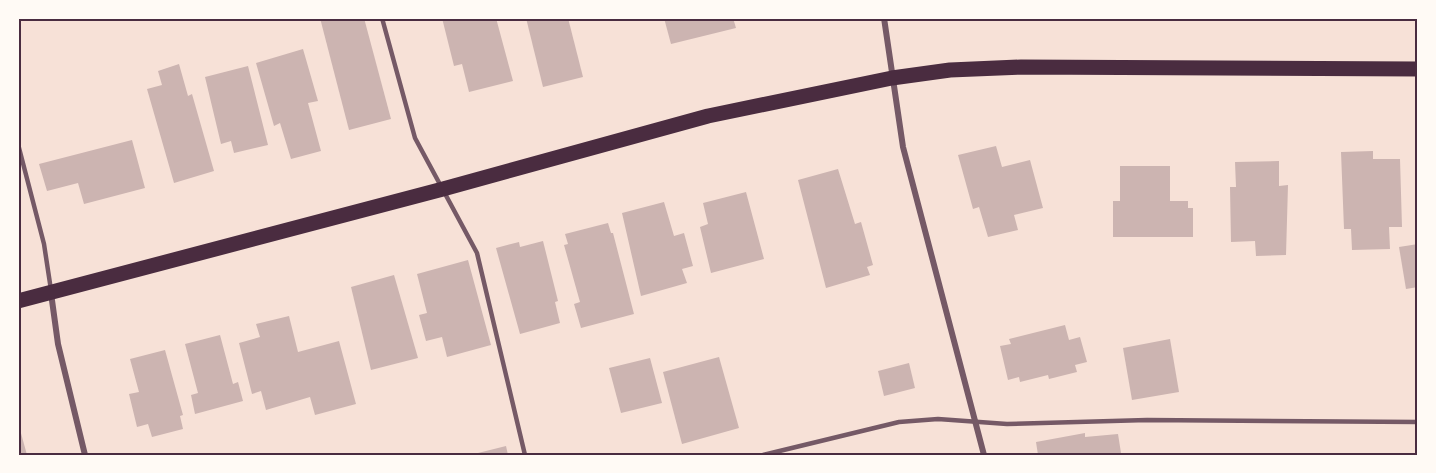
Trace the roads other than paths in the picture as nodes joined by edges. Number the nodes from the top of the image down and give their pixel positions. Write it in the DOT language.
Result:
graph roads {
  1 [pos="382,18"];
  2 [pos="884,18"];
  3 [pos="1418,69"];
  4 [pos="892,78"];
  5 [pos="18,144"];
  6 [pos="443,189"];
  7 [pos="51,292"];
  8 [pos="18,301"];
  9 [pos="975,421"];
  10 [pos="1418,422"];
  11 [pos="85,455"];
  12 [pos="525,455"];
  13 [pos="763,455"];
  14 [pos="984,455"];
  1 -- 6 [label="lane"];
  2 -- 4 [label="street"];
  3 -- 4 [label="main road"];
  4 -- 6 [label="main road"];
  4 -- 9 [label="street"];
  5 -- 7 [label="lane"];
  6 -- 7 [label="main road"];
  6 -- 12 [label="lane"];
  7 -- 8 [label="main road"];
  7 -- 11 [label="street"];
  9 -- 10 [label="lane"];
  9 -- 13 [label="lane"];
  9 -- 14 [label="street"];
}
